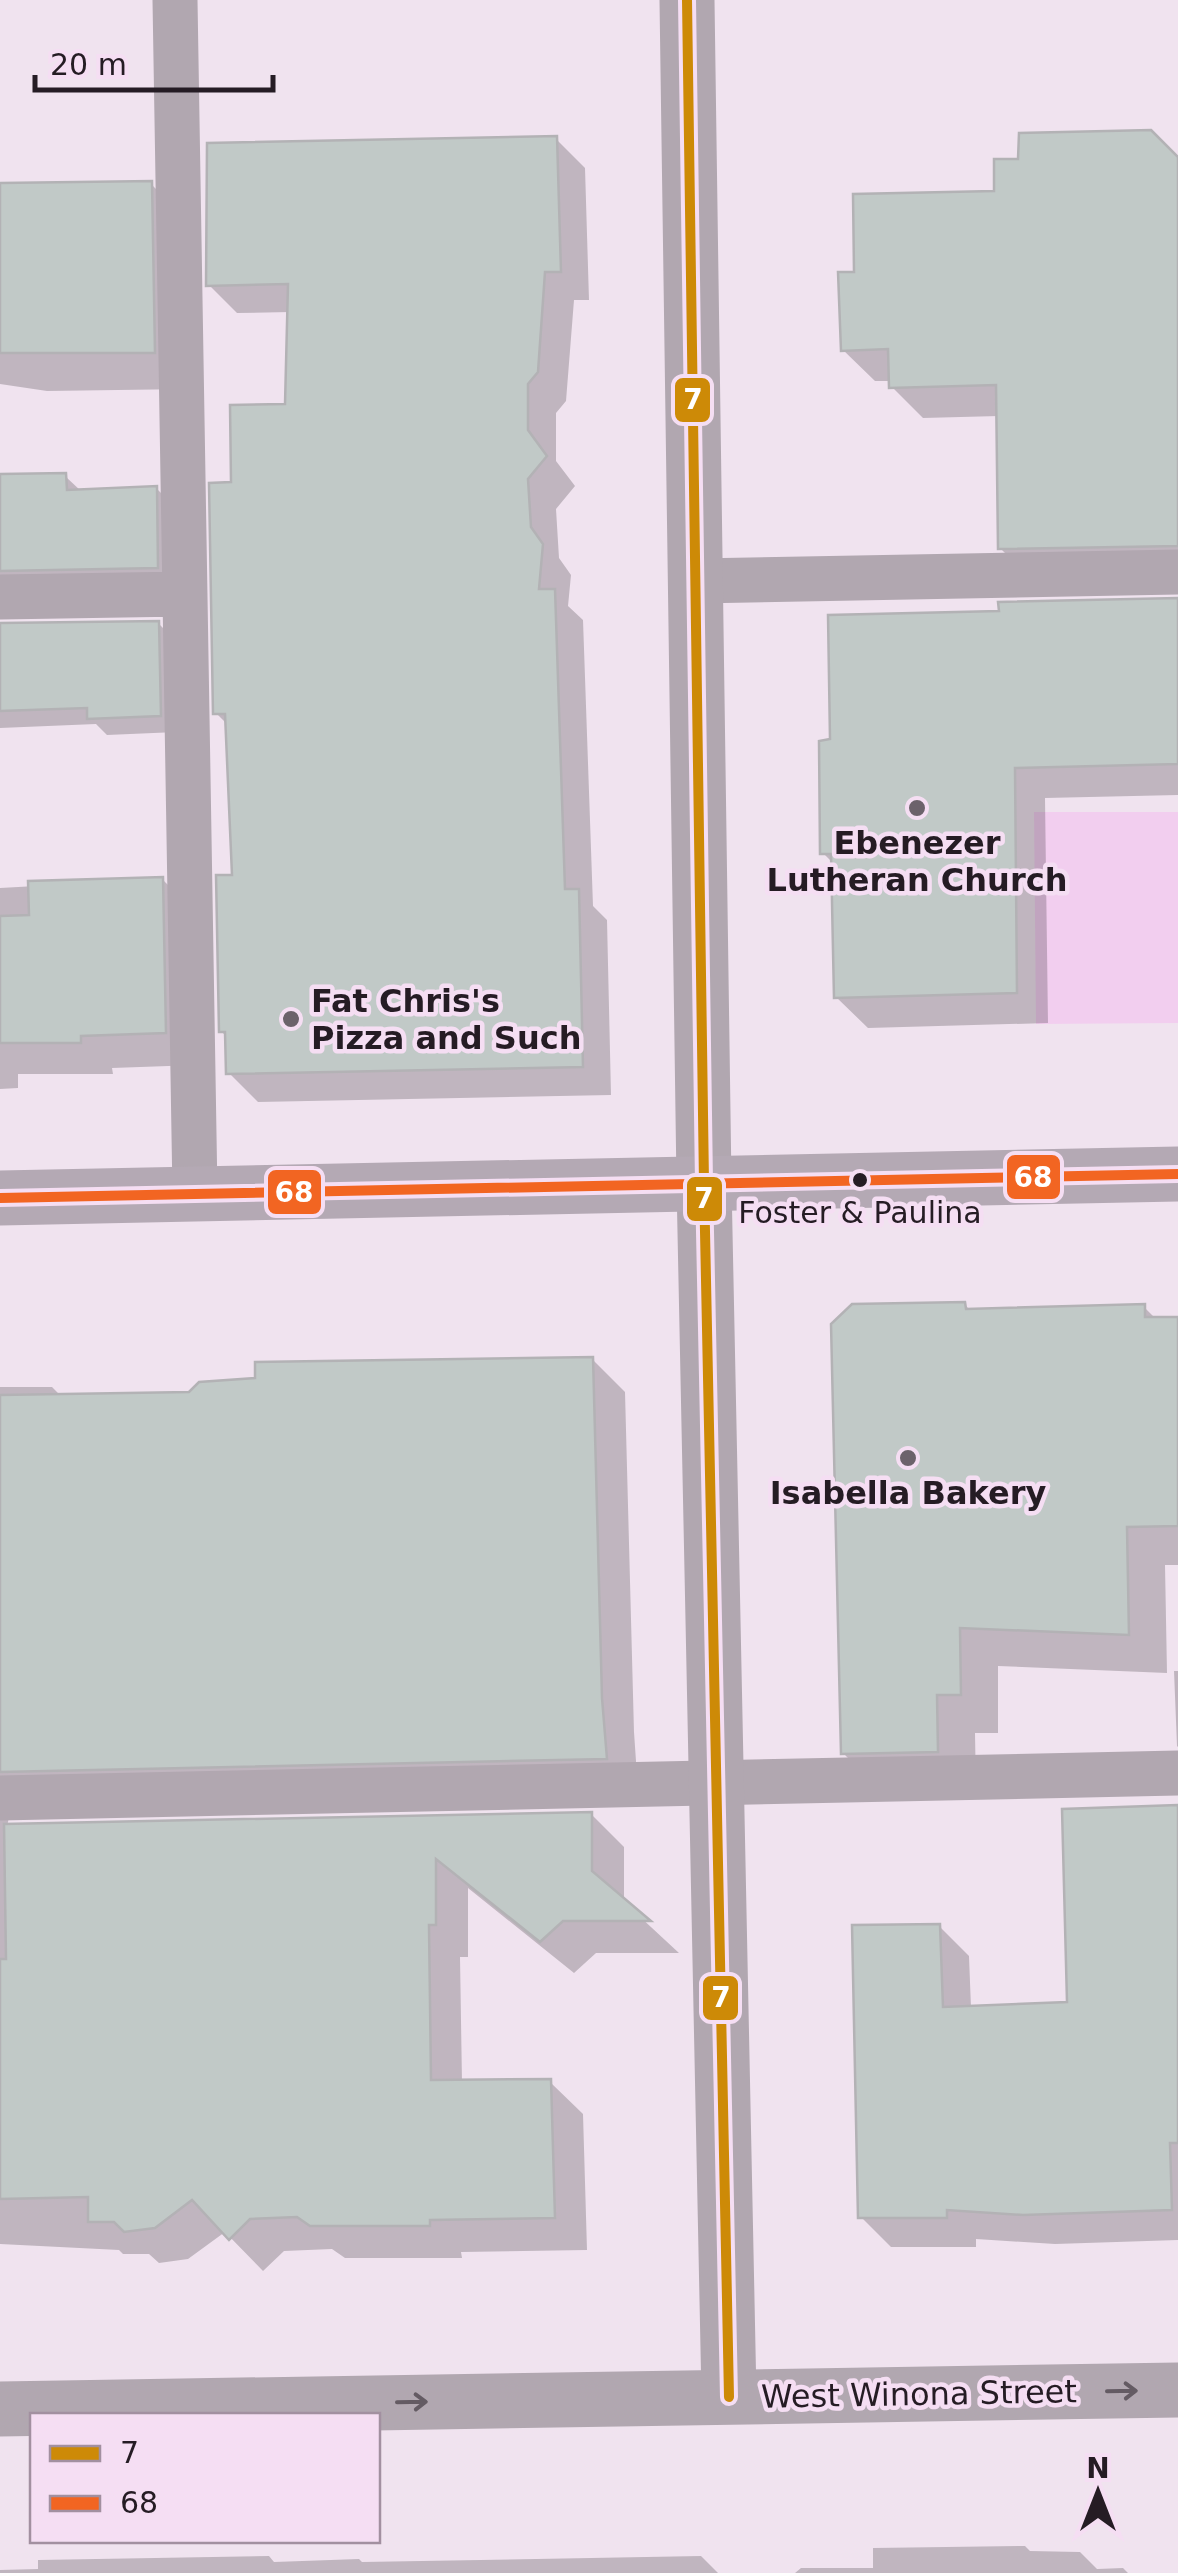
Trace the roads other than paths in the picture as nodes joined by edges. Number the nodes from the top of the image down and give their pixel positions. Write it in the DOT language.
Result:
graph roads {
  1 [pos="175,0"];
  2 [pos="687,0"];
  3 [pos="1178,572"];
  4 [pos="696,581"];
  5 [pos="185,594"];
  6 [pos="0,596"];
  7 [pos="1178,1174"];
  8 [pos="704,1183"];
  9 [pos="195,1194"];
  10 [pos="0,1198"];
  11 [pos="1178,1773"];
  12 [pos="716,1783"];
  13 [pos="0,1798"];
  14 [pos="1178,2390"];
  15 [pos="729,2397"];
  16 [pos="0,2409"];
  1 -- 5 [label="lane"];
  2 -- 4 [label="street"];
  3 -- 4 [label="lane"];
  4 -- 8 [label="street"];
  5 -- 6 [label="lane"];
  5 -- 9 [label="lane"];
  7 -- 8 [label="main road"];
  8 -- 9 [label="main road"];
  8 -- 12 [label="street"];
  9 -- 10 [label="main road"];
  11 -- 12 [label="lane"];
  12 -- 13 [label="lane"];
  12 -- 15 [label="street"];
  15 -- 14 [label="street, West Winona Street, one-way"];
  16 -- 15 [label="street, West Winona Street, one-way"];
}
